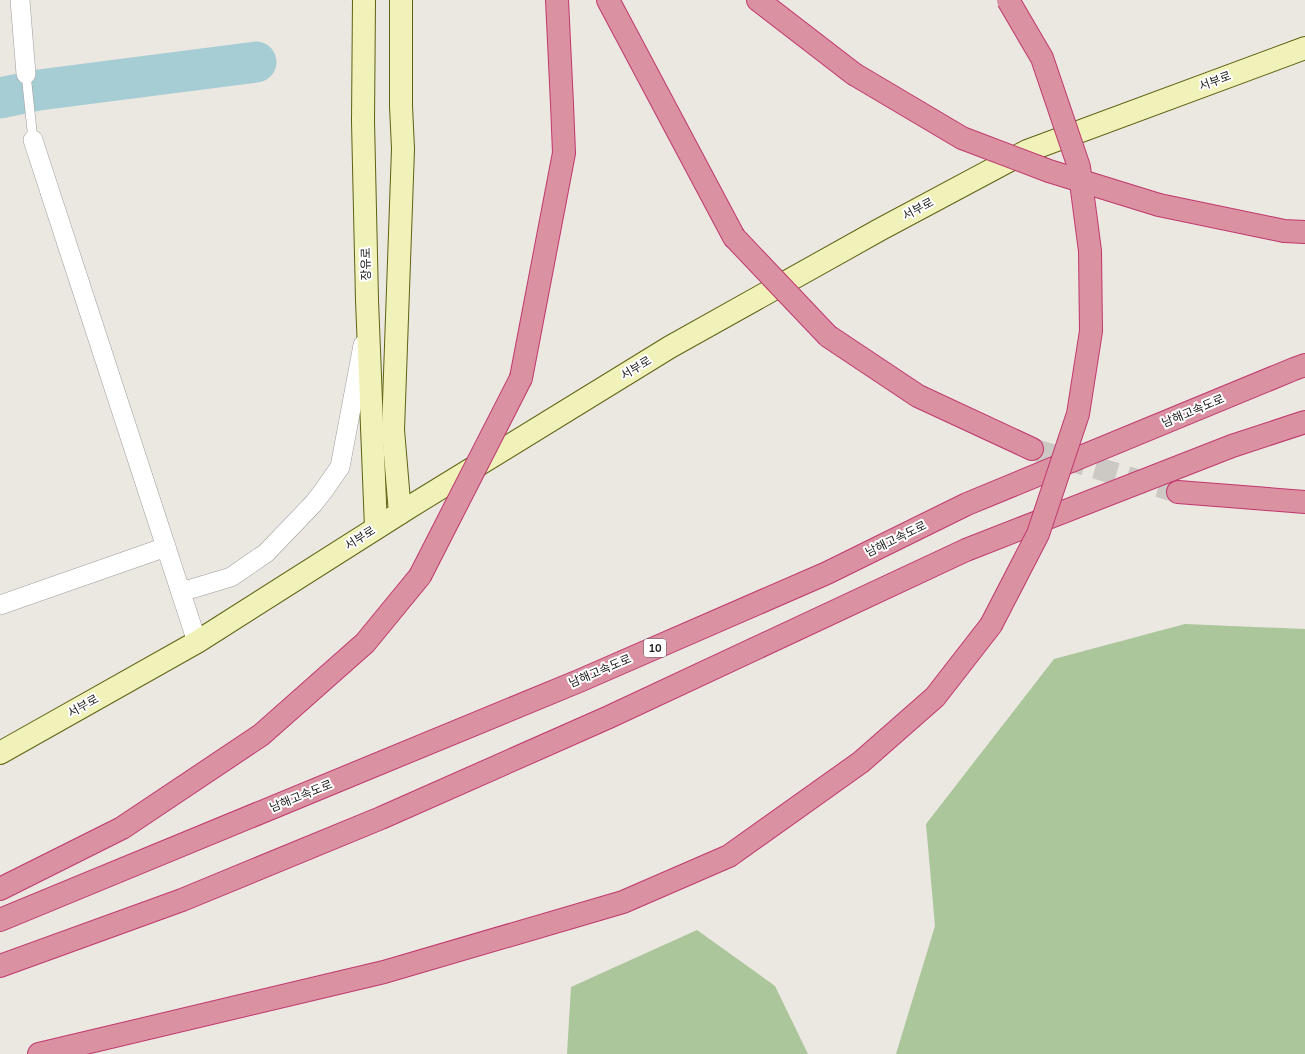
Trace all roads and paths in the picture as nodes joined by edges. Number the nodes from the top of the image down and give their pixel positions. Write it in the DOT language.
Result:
graph roads {
  1 [pos="20,0"];
  2 [pos="364,0"];
  3 [pos="401,0"];
  4 [pos="557,0"];
  5 [pos="608,0"];
  6 [pos="758,0"];
  7 [pos="1008,0"];
  8 [pos="1305,48"];
  9 [pos="26,74"];
  10 [pos="33,140"];
  11 [pos="1305,232"];
  12 [pos="367,324"];
  13 [pos="1305,365"];
  14 [pos="1305,422"];
  15 [pos="1032,450"];
  16 [pos="1178,492"];
  17 [pos="1305,502"];
  18 [pos="400,513"];
  19 [pos="376,528"];
  20 [pos="166,547"];
  21 [pos="181,592"];
  22 [pos="0,605"];
  23 [pos="197,642"];
  24 [pos="0,753"];
  25 [pos="0,889"];
  26 [pos="0,920"];
  27 [pos="0,966"];
  28 [pos="40,1054"];
  1 -- 9 [label="street"];
  2 -- 12 [label="main road, 장유로"];
  3 -- 18 [label="main road"];
  4 -- 25 [label="highway, bridge"];
  5 -- 15 [label="highway, bridge"];
  6 -- 11 [label="highway, bridge"];
  7 -- 28 [label="highway, bridge"];
  8 -- 18 [label="main road, 서부로"];
  9 -- 10 [label="lane"];
  10 -- 20 [label="street"];
  12 -- 19 [label="main road, 장유로"];
  12 -- 21 [label="street"];
  13 -- 26 [label="highway, 남해고속도로 / 10"];
  14 -- 27 [label="highway"];
  16 -- 17 [label="highway"];
  18 -- 19 [label="main road, 서부로"];
  19 -- 23 [label="main road, 서부로"];
  20 -- 21 [label="street"];
  20 -- 22 [label="street"];
  21 -- 23 [label="street"];
  23 -- 24 [label="main road, 서부로"];
}
